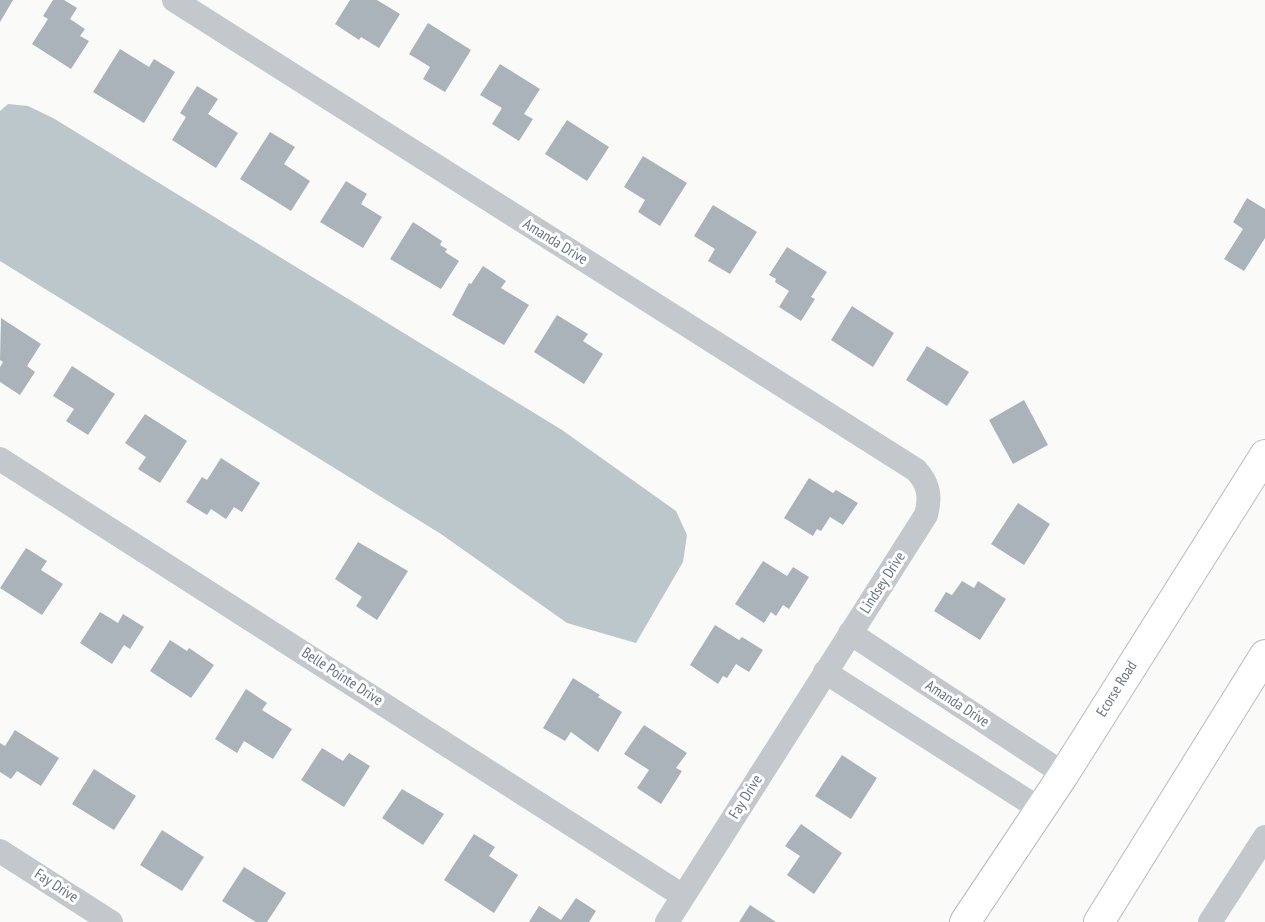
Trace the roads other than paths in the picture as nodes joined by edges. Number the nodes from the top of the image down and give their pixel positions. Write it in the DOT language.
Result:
graph roads {
  1 [pos="174,0"];
  2 [pos="1265,455"];
  3 [pos="0,459"];
  4 [pos="928,490"];
  5 [pos="850,633"];
  6 [pos="1265,655"];
  7 [pos="825,672"];
  8 [pos="1064,774"];
  9 [pos="1040,808"];
  10 [pos="1265,837"];
  11 [pos="0,851"];
  12 [pos="683,896"];
  13 [pos="111,922"];
  14 [pos="667,922"];
  15 [pos="965,922"];
  16 [pos="1099,922"];
  17 [pos="1210,922"];
  1 -- 4 [label="street, Amanda Drive"];
  2 -- 8 [label="main road, Ecorse Road"];
  3 -- 12 [label="street, Belle Pointe Drive"];
  4 -- 5 [label="street, Lindsey Drive"];
  5 -- 7 [label="street, Lindsey Drive"];
  5 -- 8 [label="street, Amanda Drive"];
  6 -- 16 [label="main road"];
  7 -- 9 [label="street"];
  7 -- 12 [label="street, Fay Drive"];
  8 -- 9 [label="main road, Ecorse Road"];
  9 -- 15 [label="main road, Ecorse Road"];
  10 -- 17 [label="street"];
  11 -- 13 [label="street, Fay Drive"];
  12 -- 14 [label="street, Fay Drive"];
}
